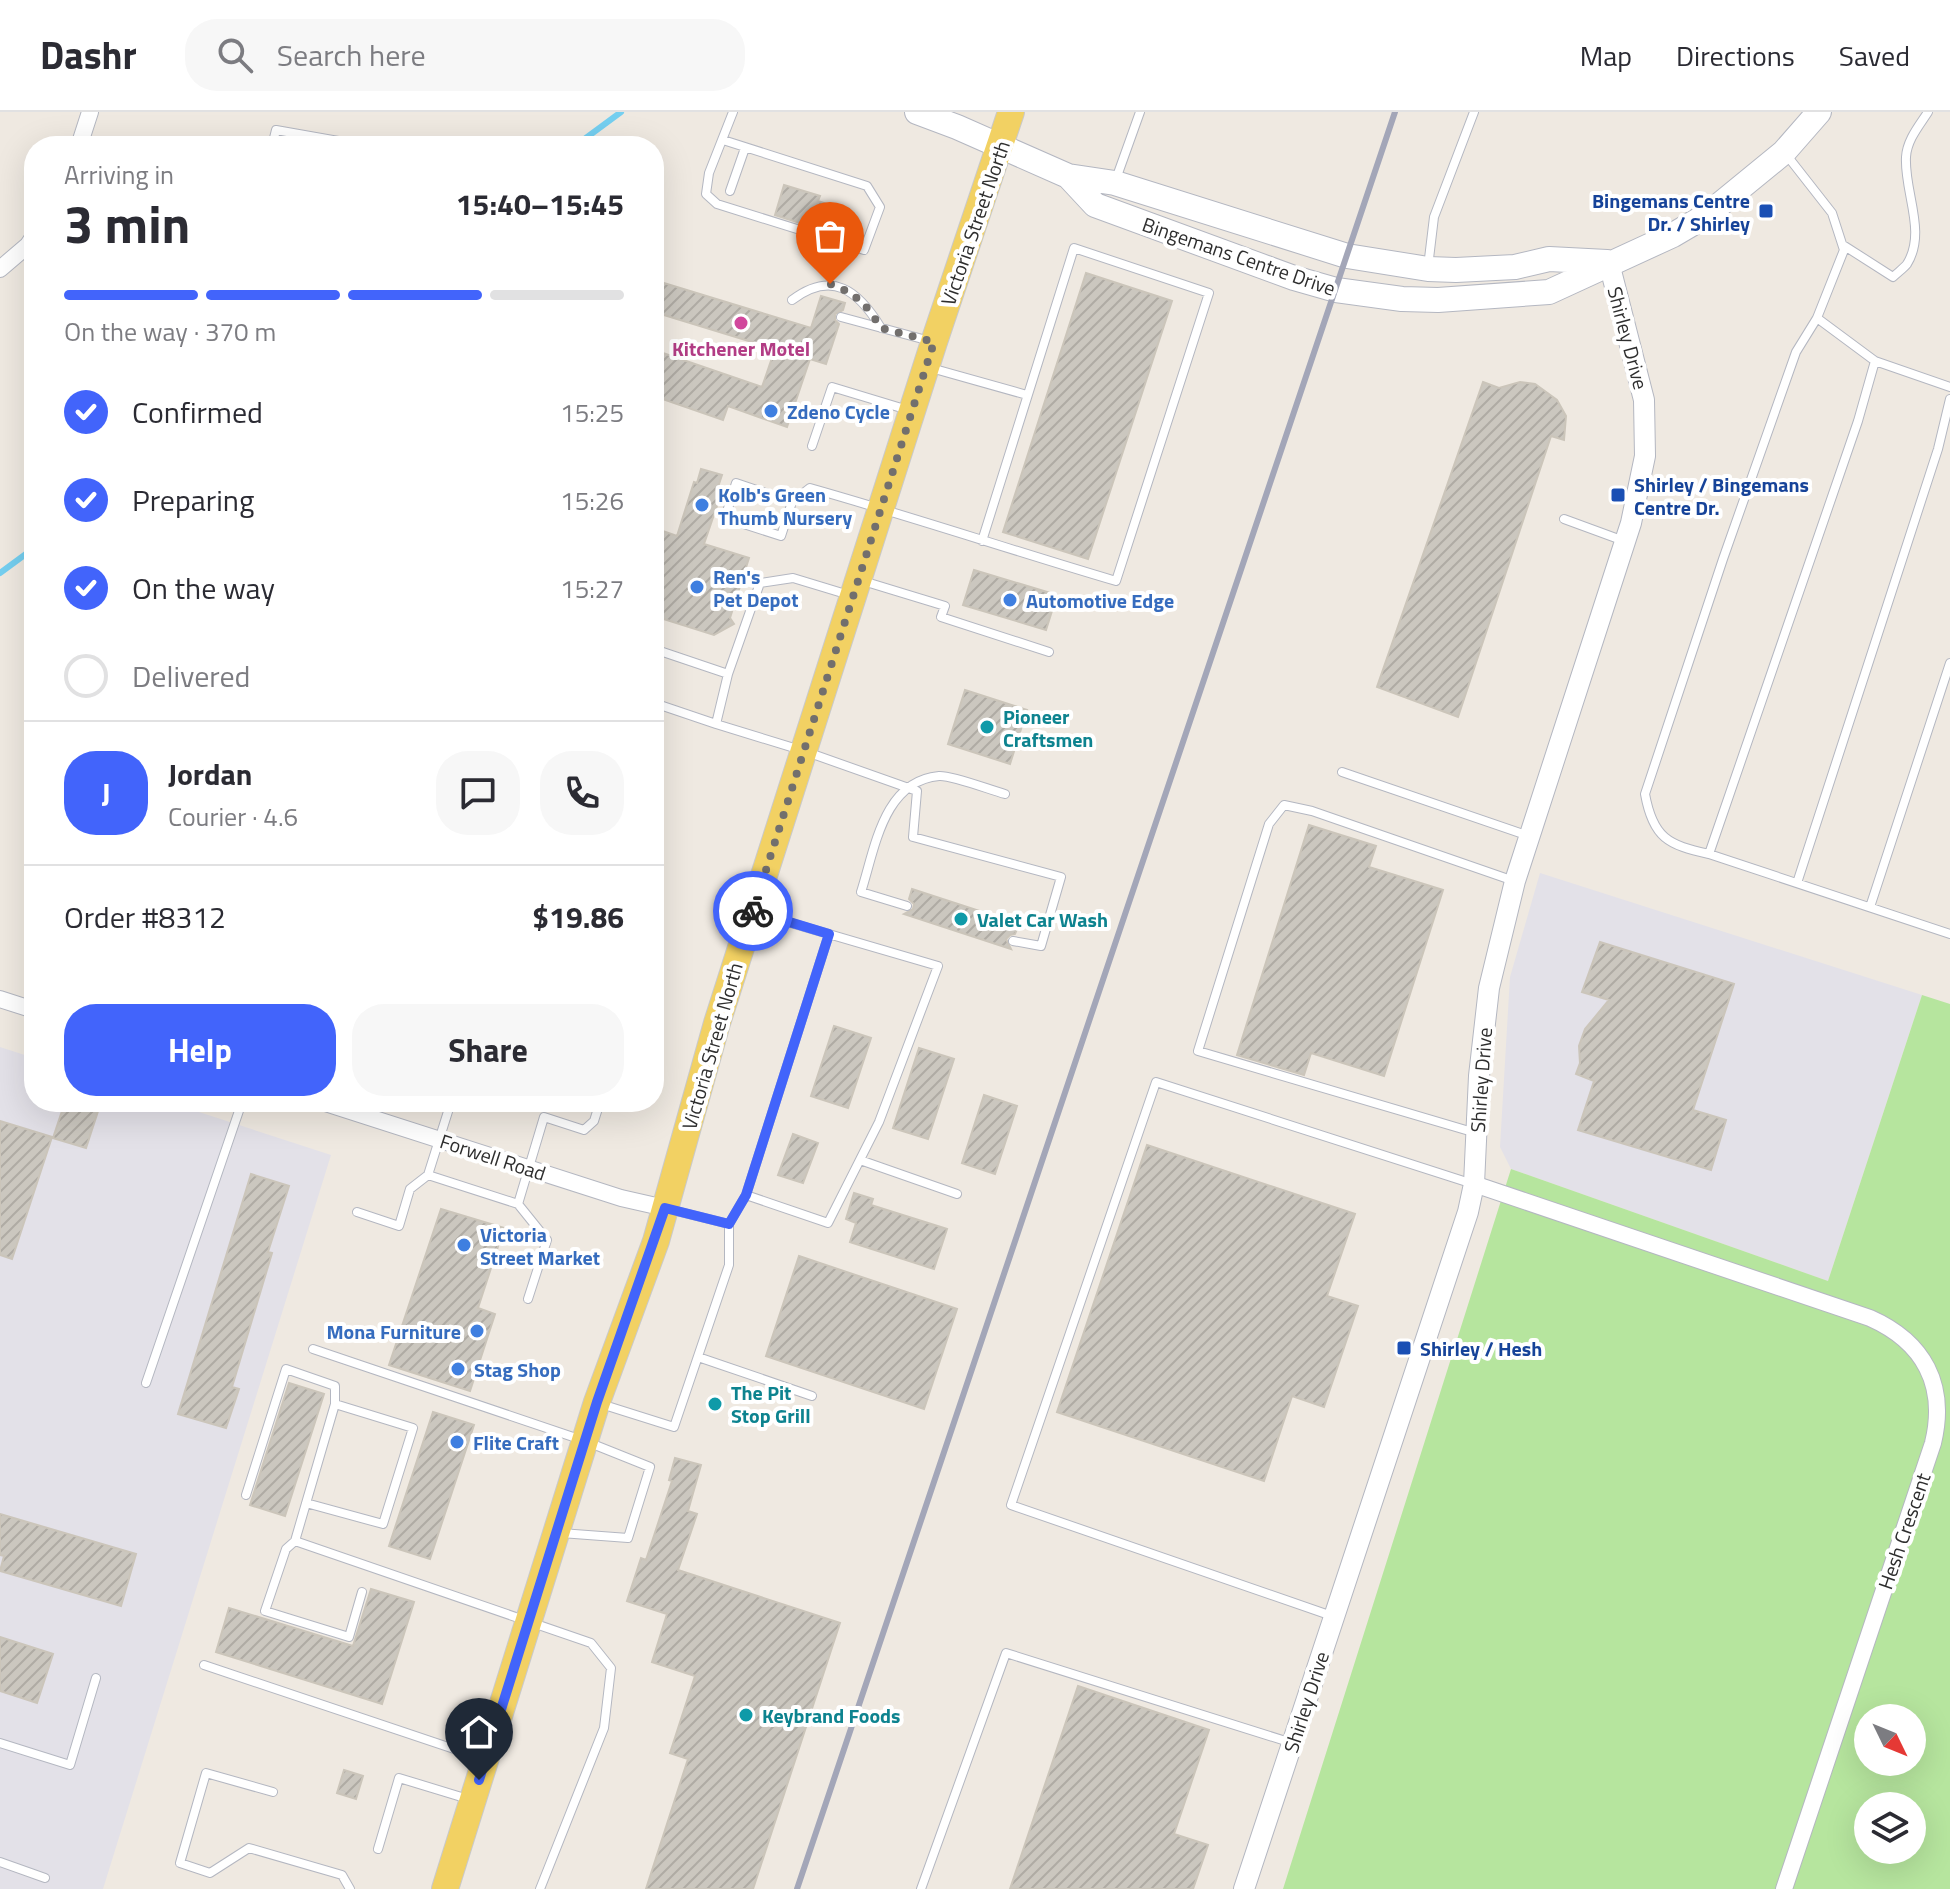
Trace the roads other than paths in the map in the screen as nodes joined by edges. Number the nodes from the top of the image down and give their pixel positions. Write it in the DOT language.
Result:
graph roads {
  1 [pos="90,112"];
  2 [pos="733,112"];
  3 [pos="917,112"];
  4 [pos="1011,112"];
  5 [pos="1140,112"];
  6 [pos="1474,112"];
  7 [pos="1819,112"];
  8 [pos="1928,112"];
  9 [pos="82,136"];
  10 [pos="274,136"];
  11 [pos="310,136"];
  12 [pos="723,140"];
  13 [pos="1001,146"];
  14 [pos="745,148"];
  15 [pos="1784,152"];
  16 [pos="1068,176"];
  17 [pos="1115,183"];
  18 [pos="730,191"];
  19 [pos="1843,245"];
  20 [pos="24,248"];
  21 [pos="1609,263"];
  22 [pos="0,269"];
  23 [pos="1428,269"];
  24 [pos="792,300"];
  25 [pos="841,317"];
  26 [pos="1817,318"];
  27 [pos="881,328"];
  28 [pos="930,355"];
  29 [pos="1875,361"];
  30 [pos="1950,387"];
  31 [pos="1027,395"];
  32 [pos="1950,399"];
  33 [pos="912,412"];
  34 [pos="812,446"];
  35 [pos="792,502"];
  36 [pos="881,509"];
  37 [pos="1564,519"];
  38 [pos="982,541"];
  39 [pos="1625,541"];
  40 [pos="856,588"];
  41 [pos="664,652"];
  42 [pos="1049,652"];
  43 [pos="1950,663"];
  44 [pos="728,674"];
  45 [pos="664,706"];
  46 [pos="716,724"];
  47 [pos="804,751"];
  48 [pos="1342,772"];
  49 [pos="905,787"];
  50 [pos="1005,794"];
  51 [pos="1529,836"];
  52 [pos="1709,854"];
  53 [pos="1515,881"];
  54 [pos="1797,883"];
  55 [pos="907,906"];
  56 [pos="1870,907"];
  57 [pos="753,912"];
  58 [pos="829,934"];
  59 [pos="1950,934"];
  60 [pos="1013,941"];
  61 [pos="0,999"];
  62 [pos="24,1007"];
  63 [pos="239,1112"];
  64 [pos="354,1112"];
  65 [pos="448,1112"];
  66 [pos="597,1112"];
  67 [pos="1476,1133"];
  68 [pos="439,1139"];
  69 [pos="860,1160"];
  70 [pos="528,1168"];
  71 [pos="428,1175"];
  72 [pos="1474,1184"];
  73 [pos="957,1194"];
  74 [pos="746,1195"];
  75 [pos="518,1204"];
  76 [pos="665,1208"];
  77 [pos="357,1212"];
  78 [pos="729,1224"];
  79 [pos="528,1299"];
  80 [pos="313,1349"];
  81 [pos="698,1357"];
  82 [pos="146,1383"];
  83 [pos="812,1396"];
  84 [pos="597,1402"];
  85 [pos="335,1404"];
  86 [pos="585,1441"];
  87 [pos="246,1495"];
  88 [pos="306,1503"];
  89 [pos="556,1533"];
  90 [pos="295,1541"];
  91 [pos="362,1592"];
  92 [pos="1335,1617"];
  93 [pos="529,1621"];
  94 [pos="204,1665"];
  95 [pos="96,1678"];
  96 [pos="0,1743"];
  97 [pos="1292,1743"];
  98 [pos="486,1759"];
  99 [pos="273,1792"];
  100 [pos="473,1800"];
  101 [pos="378,1849"];
  102 [pos="0,1862"];
  103 [pos="45,1878"];
  104 [pos="350,1889"];
  105 [pos="445,1889"];
  106 [pos="540,1889"];
  107 [pos="921,1889"];
  108 [pos="1244,1889"];
  109 [pos="1784,1889"];
  1 -- 9 [label="street"];
  2 -- 12 [label="lane"];
  3 -- 13 [label="main road, Bingemans Centre Drive"];
  4 -- 13 [label="main road, Victoria Street North"];
  5 -- 17 [label="lane"];
  6 -- 23 [label="lane"];
  7 -- 15 [label="main road, Bingemans Centre Drive"];
  8 -- 19 [label="lane"];
  10 -- 11 [label="lane"];
  12 -- 14 [label="lane"];
  12 -- 14 [label="lane"];
  13 -- 16 [label="main road, Bingemans Centre Drive"];
  13 -- 28 [label="main road, Victoria Street North"];
  14 -- 18 [label="lane"];
  15 -- 19 [label="lane"];
  15 -- 21 [label="main road, Bingemans Centre Drive"];
  16 -- 17 [label="main road, Bingemans Centre Drive"];
  16 -- 21 [label="main road, Bingemans Centre Drive"];
  17 -- 23 [label="main road, Bingemans Centre Drive"];
  19 -- 26 [label="lane"];
  20 -- 22 [label="street"];
  21 -- 23 [label="main road, Bingemans Centre Drive"];
  21 -- 39 [label="street, Shirley Drive"];
  24 -- 27 [label="lane"];
  25 -- 27 [label="lane"];
  26 -- 29 [label="lane"];
  26 -- 52 [label="lane"];
  27 -- 28 [label="lane"];
  28 -- 31 [label="lane"];
  28 -- 33 [label="main road, Victoria Street North"];
  29 -- 30 [label="lane"];
  29 -- 52 [label="lane"];
  31 -- 38 [label="lane"];
  31 -- 38 [label="lane"];
  32 -- 54 [label="lane"];
  33 -- 34 [label="lane"];
  33 -- 36 [label="main road, Victoria Street North"];
  35 -- 35 [label="lane"];
  35 -- 36 [label="lane"];
  36 -- 38 [label="lane"];
  36 -- 40 [label="main road, Victoria Street North"];
  37 -- 39 [label="lane"];
  39 -- 51 [label="street, Shirley Drive"];
  40 -- 42 [label="lane"];
  40 -- 44 [label="lane"];
  40 -- 47 [label="main road, Victoria Street North"];
  41 -- 44 [label="lane"];
  43 -- 56 [label="lane"];
  44 -- 46 [label="lane"];
  45 -- 46 [label="lane"];
  46 -- 47 [label="lane"];
  47 -- 49 [label="lane"];
  47 -- 57 [label="main road, Victoria Street North"];
  48 -- 51 [label="lane"];
  49 -- 50 [label="lane"];
  49 -- 55 [label="lane"];
  49 -- 60 [label="lane"];
  51 -- 53 [label="street, Shirley Drive"];
  52 -- 54 [label="lane"];
  53 -- 67 [label="street, Shirley Drive"];
  53 -- 67 [label="lane"];
  54 -- 56 [label="lane"];
  56 -- 59 [label="lane"];
  57 -- 58 [label="lane"];
  57 -- 76 [label="main road, Victoria Street North"];
  58 -- 69 [label="lane"];
  58 -- 74 [label="lane"];
  61 -- 62 [label="street"];
  63 -- 82 [label="lane"];
  64 -- 68 [label="street, Forwell Road"];
  65 -- 68 [label="lane"];
  66 -- 70 [label="lane"];
  67 -- 72 [label="street, Shirley Drive"];
  68 -- 70 [label="street, Forwell Road"];
  68 -- 71 [label="lane"];
  69 -- 73 [label="lane"];
  69 -- 74 [label="lane"];
  70 -- 75 [label="lane"];
  70 -- 76 [label="street, Forwell Road"];
  71 -- 75 [label="lane"];
  71 -- 77 [label="lane"];
  72 -- 92 [label="street, Shirley Drive"];
  72 -- 92 [label="lane"];
  72 -- 109 [label="street, Hesh Crescent"];
  74 -- 78 [label="lane"];
  75 -- 79 [label="lane"];
  76 -- 78 [label="lane"];
  76 -- 84 [label="main road, Victoria Street North"];
  78 -- 81 [label="lane"];
  80 -- 86 [label="lane"];
  81 -- 83 [label="lane"];
  81 -- 84 [label="lane"];
  84 -- 86 [label="main road, Victoria Street North"];
  85 -- 87 [label="lane"];
  85 -- 88 [label="lane"];
  85 -- 88 [label="lane"];
  86 -- 89 [label="main road, Victoria Street North"];
  86 -- 89 [label="lane"];
  88 -- 90 [label="lane"];
  89 -- 93 [label="main road, Victoria Street North"];
  90 -- 91 [label="lane"];
  90 -- 93 [label="lane"];
  92 -- 97 [label="street, Shirley Drive"];
  93 -- 98 [label="main road, Victoria Street North"];
  93 -- 106 [label="lane"];
  94 -- 98 [label="lane"];
  95 -- 96 [label="lane"];
  97 -- 107 [label="lane"];
  97 -- 108 [label="street, Shirley Drive"];
  98 -- 100 [label="main road, Victoria Street North"];
  99 -- 104 [label="lane"];
  100 -- 101 [label="lane"];
  100 -- 105 [label="main road, Victoria Street North"];
  102 -- 103 [label="lane"];
}
